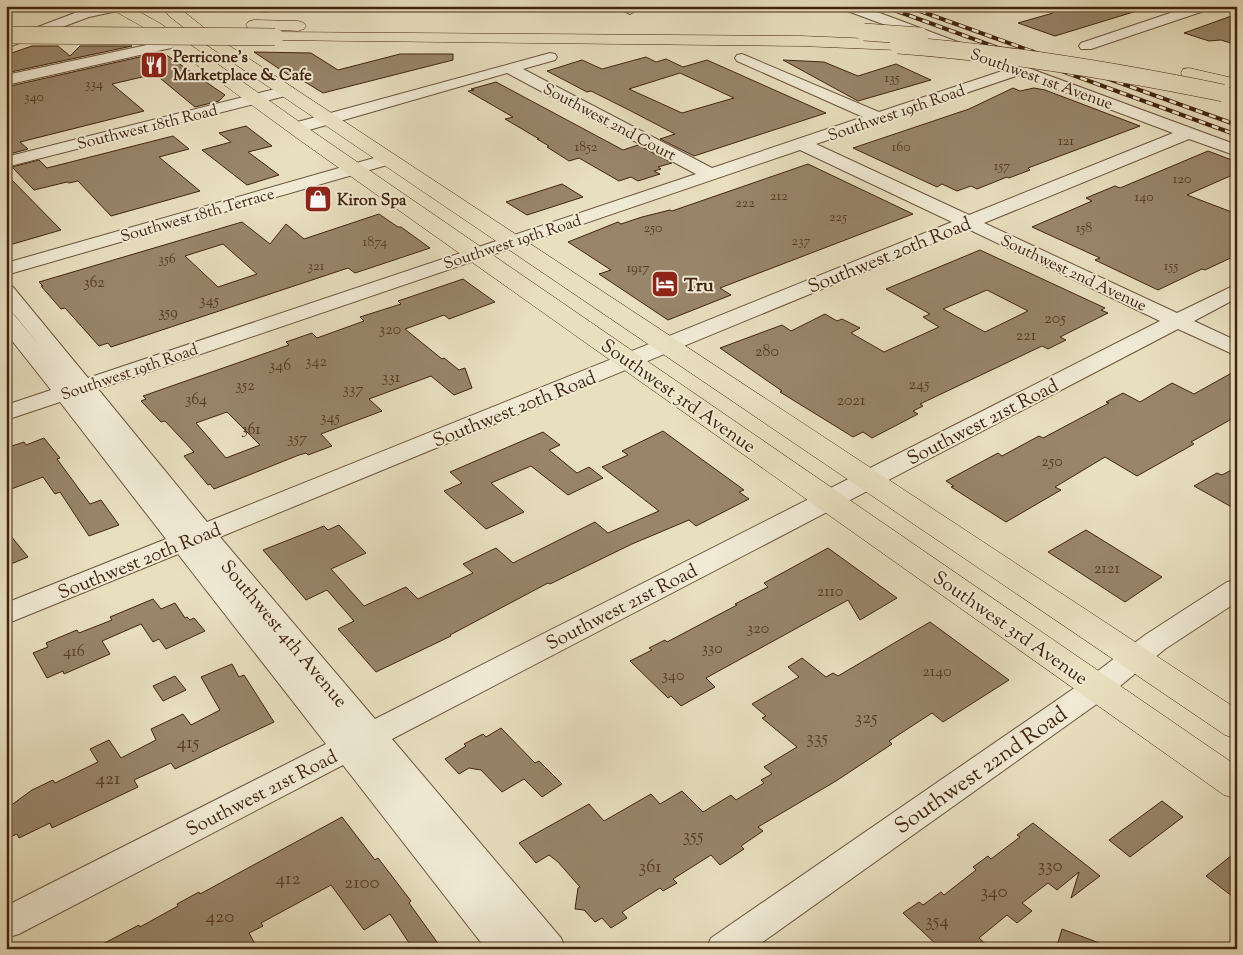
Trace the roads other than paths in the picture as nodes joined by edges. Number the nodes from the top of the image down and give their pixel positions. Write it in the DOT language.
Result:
graph roads {
  1 [pos="85,6"];
  2 [pos="847,6"];
  3 [pos="1205,6"];
  4 [pos="121,7"];
  5 [pos="161,7"];
  6 [pos="6,23"];
  7 [pos="6,35"];
  8 [pos="175,43"];
  9 [pos="6,44"];
  10 [pos="1086,46"];
  11 [pos="550,57"];
  12 [pos="742,58"];
  13 [pos="509,68"];
  14 [pos="1019,70"];
  15 [pos="6,80"];
  16 [pos="287,91"];
  17 [pos="1232,91"];
  18 [pos="256,99"];
  19 [pos="328,118"];
  20 [pos="879,118"];
  21 [pos="296,128"];
  22 [pos="1188,132"];
  23 [pos="802,144"];
  24 [pos="1237,150"];
  25 [pos="388,159"];
  26 [pos="6,162"];
  27 [pos="354,169"];
  28 [pos="710,174"];
  29 [pos="968,222"];
  30 [pos="511,241"];
  31 [pos="476,253"];
  32 [pos="6,269"];
  33 [pos="1237,290"];
  34 [pos="6,291"];
  35 [pos="6,319"];
  36 [pos="1177,321"];
  37 [pos="667,344"];
  38 [pos="1237,349"];
  39 [pos="629,360"];
  40 [pos="73,390"];
  41 [pos="6,413"];
  42 [pos="868,479"];
  43 [pos="828,500"];
  44 [pos="194,538"];
  45 [pos="1237,589"];
  46 [pos="6,614"];
  47 [pos="1134,657"];
  48 [pos="1097,688"];
  49 [pos="1237,726"];
  50 [pos="359,742"];
  51 [pos="1237,786"];
  52 [pos="6,923"];
  53 [pos="508,949"];
  54 [pos="548,949"];
  55 [pos="724,949"];
  1 -- 7 [label="street"];
  2 -- 14 [label="street, Southwest 1st Avenue"];
  3 -- 10 [label="street"];
  4 -- 8 [label="main road, Southwest 3rd Avenue"];
  4 -- 9 [label="street"];
  5 -- 16 [label="main road, Southwest 3rd Avenue"];
  6 -- 17 [label="main road, bridge"];
  7 -- 17 [label="main road, bridge"];
  8 -- 15 [label="street"];
  8 -- 18 [label="main road, Southwest 3rd Avenue"];
  11 -- 13 [label="street"];
  12 -- 20 [label="street"];
  13 -- 19 [label="street"];
  13 -- 28 [label="street, Southwest 2nd Court"];
  14 -- 20 [label="street, Southwest 19th Road"];
  14 -- 22 [label="street, Southwest 1st Avenue"];
  16 -- 18 [label="street, Southwest 18th Road"];
  16 -- 19 [label="main road, Southwest 3rd Avenue"];
  18 -- 21 [label="main road, Southwest 3rd Avenue"];
  18 -- 26 [label="street, Southwest 18th Road"];
  19 -- 21 [label="street"];
  19 -- 25 [label="main road, Southwest 3rd Avenue"];
  20 -- 23 [label="street, Southwest 19th Road"];
  21 -- 27 [label="main road, Southwest 3rd Avenue"];
  22 -- 24 [label="street, Southwest 1st Avenue"];
  22 -- 29 [label="street, Southwest 20th Road"];
  23 -- 28 [label="street, Southwest 19th Road"];
  23 -- 29 [label="street, Southwest 2nd Avenue"];
  25 -- 27 [label="street, Southwest 18th Terrace"];
  25 -- 30 [label="main road, Southwest 3rd Avenue"];
  27 -- 31 [label="main road, Southwest 3rd Avenue"];
  27 -- 32 [label="street, Southwest 18th Terrace"];
  28 -- 30 [label="street, Southwest 19th Road"];
  29 -- 36 [label="street, Southwest 2nd Avenue"];
  29 -- 37 [label="street, Southwest 20th Road"];
  30 -- 31 [label="street, Southwest 19th Road"];
  30 -- 37 [label="main road, Southwest 3rd Avenue"];
  31 -- 39 [label="main road, Southwest 3rd Avenue"];
  31 -- 40 [label="street, Southwest 19th Road"];
  33 -- 36 [label="street, Southwest 21st Road"];
  34 -- 40 [label="street, Southwest 4th Avenue"];
  35 -- 40 [label="street, Southwest 4th Avenue"];
  36 -- 38 [label="street, Southwest 2nd Avenue"];
  36 -- 42 [label="street, Southwest 21st Road"];
  37 -- 39 [label="street, Southwest 20th Road"];
  37 -- 42 [label="main road, Southwest 3rd Avenue"];
  39 -- 43 [label="main road, Southwest 3rd Avenue"];
  39 -- 44 [label="street, Southwest 20th Road"];
  40 -- 41 [label="street, Southwest 19th Road"];
  40 -- 44 [label="street, Southwest 4th Avenue"];
  42 -- 43 [label="street, Southwest 21st Road"];
  42 -- 47 [label="main road, Southwest 3rd Avenue"];
  43 -- 48 [label="main road, Southwest 3rd Avenue"];
  43 -- 50 [label="street, Southwest 21st Road"];
  44 -- 46 [label="street, Southwest 20th Road"];
  44 -- 50 [label="street, Southwest 4th Avenue"];
  45 -- 47 [label="street, Southwest 22nd Road"];
  47 -- 48 [label="street, Southwest 22nd Road"];
  47 -- 49 [label="main road, Southwest 3rd Avenue"];
  48 -- 51 [label="main road, Southwest 3rd Avenue"];
  48 -- 55 [label="street, Southwest 22nd Road"];
  50 -- 52 [label="street, Southwest 21st Road"];
  50 -- 53 [label="street, Southwest 4th Avenue"];
  50 -- 54 [label="street, Southwest 4th Avenue"];
}
